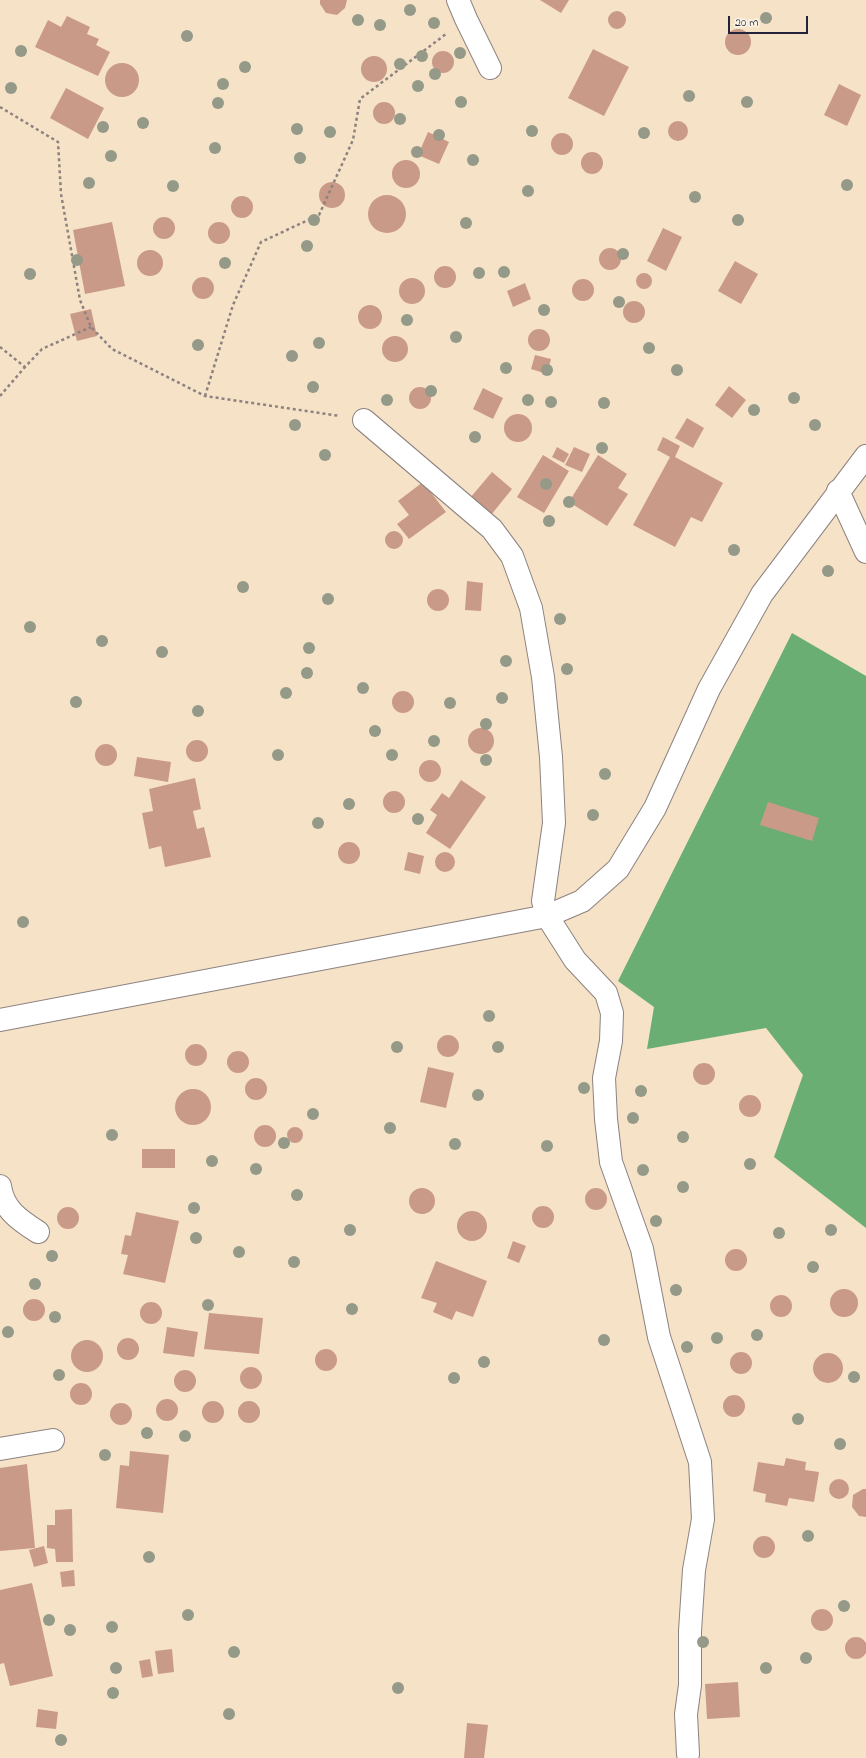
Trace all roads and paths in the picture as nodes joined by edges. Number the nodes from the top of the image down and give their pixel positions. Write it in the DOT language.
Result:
graph roads {
  1 [pos="462,10"];
  2 [pos="490,68"];
  3 [pos="0,107"];
  4 [pos="92,327"];
  5 [pos="0,347"];
  6 [pos="25,368"];
  7 [pos="0,396"];
  8 [pos="205,396"];
  9 [pos="364,420"];
  10 [pos="866,456"];
  11 [pos="838,491"];
  12 [pos="866,552"];
  13 [pos="547,916"];
  14 [pos="0,1020"];
  15 [pos="0,1186"];
  16 [pos="38,1232"];
  17 [pos="53,1440"];
  18 [pos="0,1449"];
  19 [pos="688,1754"];
  1 -- 2 [label="street"];
  1 -- 8 [label="path"];
  3 -- 4 [label="path"];
  4 -- 6 [label="path"];
  4 -- 8 [label="path"];
  5 -- 6 [label="path"];
  6 -- 7 [label="path"];
  8 -- 9 [label="path"];
  9 -- 13 [label="street"];
  10 -- 11 [label="street"];
  11 -- 12 [label="street"];
  11 -- 13 [label="street"];
  13 -- 14 [label="street"];
  13 -- 19 [label="street"];
  15 -- 16 [label="street"];
  17 -- 18 [label="street"];
}
